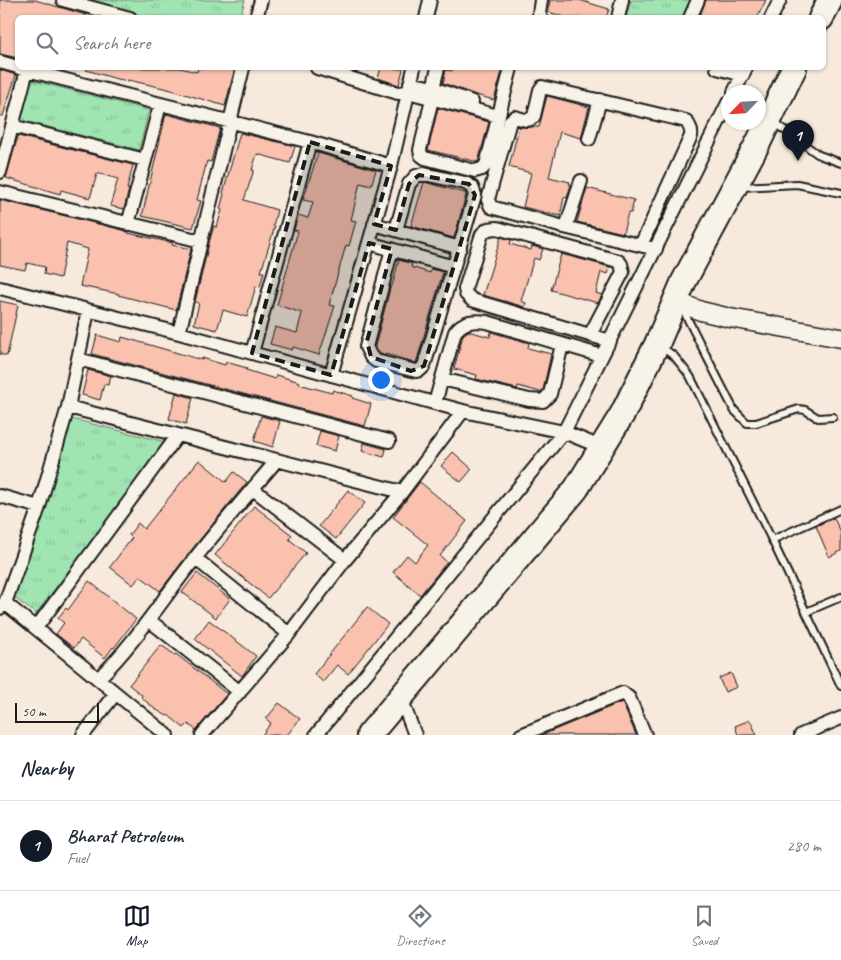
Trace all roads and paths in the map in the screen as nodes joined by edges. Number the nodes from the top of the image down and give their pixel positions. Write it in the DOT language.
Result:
graph roads {
  1 [pos="63,0"];
  2 [pos="261,0"];
  3 [pos="430,0"];
  4 [pos="541,0"];
  5 [pos="622,0"];
  6 [pos="698,0"];
  7 [pos="780,0"];
  8 [pos="814,0"];
  9 [pos="830,0"];
  10 [pos="119,15"];
  11 [pos="257,15"];
  12 [pos="427,15"];
  13 [pos="540,15"];
  14 [pos="619,15"];
  15 [pos="691,15"];
  16 [pos="772,15"];
  17 [pos="806,15"];
  18 [pos="822,15"];
  19 [pos="0,62"];
  20 [pos="15,66"];
  21 [pos="21,70"];
  22 [pos="29,70"];
  23 [pos="242,70"];
  24 [pos="323,70"];
  25 [pos="414,70"];
  26 [pos="438,70"];
  27 [pos="510,70"];
  28 [pos="779,70"];
  29 [pos="793,70"];
  30 [pos="745,71"];
  31 [pos="738,85"];
  32 [pos="409,88"];
  33 [pos="433,94"];
  34 [pos="600,100"];
  35 [pos="766,103"];
  36 [pos="160,105"];
  37 [pos="766,109"];
  38 [pos="499,114"];
  39 [pos="721,118"];
  40 [pos="766,119"];
  41 [pos="229,122"];
  42 [pos="12,126"];
  43 [pos="754,130"];
  44 [pos="756,130"];
  45 [pos="589,139"];
  46 [pos="310,142"];
  47 [pos="145,160"];
  48 [pos="841,163"];
  49 [pos="391,166"];
  50 [pos="0,172"];
  51 [pos="581,181"];
  52 [pos="734,188"];
  53 [pos="0,192"];
  54 [pos="841,194"];
  55 [pos="128,224"];
  56 [pos="374,224"];
  57 [pos="566,227"];
  58 [pos="396,230"];
  59 [pos="200,241"];
  60 [pos="369,243"];
  61 [pos="641,245"];
  62 [pos="460,248"];
  63 [pos="392,249"];
  64 [pos="656,249"];
  65 [pos="454,267"];
  66 [pos="0,288"];
  67 [pos="677,302"];
  68 [pos="88,311"];
  69 [pos="179,333"];
  70 [pos="590,334"];
  71 [pos="841,338"];
  72 [pos="610,341"];
  73 [pos="657,344"];
  74 [pos="562,345"];
  75 [pos="252,353"];
  76 [pos="602,356"];
  77 [pos="78,359"];
  78 [pos="331,374"];
  79 [pos="442,379"];
  80 [pos="435,403"];
  81 [pos="68,407"];
  82 [pos="463,411"];
  83 [pos="832,417"];
  84 [pos="564,432"];
  85 [pos="178,436"];
  86 [pos="389,440"];
  87 [pos="598,445"];
  88 [pos="277,460"];
  89 [pos="253,489"];
  90 [pos="402,492"];
  91 [pos="0,496"];
  92 [pos="39,507"];
  93 [pos="841,509"];
  94 [pos="772,540"];
  95 [pos="195,558"];
  96 [pos="345,560"];
  97 [pos="500,569"];
  98 [pos="841,597"];
  99 [pos="2,606"];
  100 [pos="806,612"];
  101 [pos="150,621"];
  102 [pos="36,628"];
  103 [pos="289,634"];
  104 [pos="838,670"];
  105 [pos="98,679"];
  106 [pos="841,686"];
  107 [pos="240,692"];
  108 [pos="115,694"];
  109 [pos="400,696"];
  110 [pos="841,718"];
  111 [pos="83,735"];
  112 [pos="167,735"];
  113 [pos="202,735"];
  114 [pos="316,735"];
  115 [pos="354,735"];
  116 [pos="369,735"];
  117 [pos="415,735"];
  118 [pos="521,735"];
  119 [pos="645,735"];
  120 [pos="801,735"];
  1 -- 10 [label="street"];
  2 -- 11 [label="street"];
  3 -- 12 [label="street"];
  4 -- 13 [label="street"];
  5 -- 14 [label="street"];
  6 -- 15 [label="street"];
  7 -- 16 [label="street"];
  8 -- 17 [label="highway"];
  9 -- 18 [label="highway"];
  19 -- 20 [label="street"];
  21 -- 42 [label="street"];
  22 -- 36 [label="street"];
  23 -- 41 [label="street"];
  24 -- 32 [label="street"];
  25 -- 32 [label="street"];
  26 -- 33 [label="street"];
  27 -- 38 [label="street"];
  28 -- 35 [label="highway"];
  29 -- 37 [label="highway"];
  30 -- 31 [label="street"];
  32 -- 33 [label="street"];
  32 -- 49 [label="street"];
  33 -- 38 [label="street"];
  33 -- 38 [label="street"];
  34 -- 45 [label="street"];
  34 -- 57 [label="street"];
  34 -- 61 [label="street"];
  36 -- 41 [label="street"];
  36 -- 47 [label="street"];
  39 -- 64 [label="street"];
  40 -- 48 [label="lane"];
  41 -- 46 [label="street"];
  41 -- 59 [label="street"];
  42 -- 47 [label="street"];
  42 -- 50 [label="street"];
  43 -- 87 [label="highway"];
  44 -- 52 [label="highway"];
  46 -- 49 [label="street"];
  46 -- 75 [label="street"];
  47 -- 55 [label="street"];
  49 -- 56 [label="street"];
  51 -- 57 [label="street"];
  52 -- 54 [label="lane"];
  52 -- 67 [label="highway"];
  53 -- 55 [label="street"];
  55 -- 59 [label="street"];
  56 -- 58 [label="street"];
  56 -- 60 [label="street"];
  57 -- 61 [label="street"];
  58 -- 62 [label="street"];
  58 -- 62 [label="street"];
  59 -- 69 [label="street"];
  60 -- 63 [label="street"];
  60 -- 78 [label="street"];
  61 -- 64 [label="street"];
  62 -- 65 [label="street"];
  63 -- 65 [label="street"];
  63 -- 65 [label="street"];
  64 -- 72 [label="street"];
  66 -- 68 [label="street"];
  67 -- 71 [label="street"];
  67 -- 73 [label="highway"];
  67 -- 83 [label="lane"];
  68 -- 69 [label="street"];
  68 -- 77 [label="street"];
  69 -- 75 [label="street"];
  70 -- 70 [label="street"];
  70 -- 72 [label="street"];
  72 -- 76 [label="street"];
  73 -- 87 [label="highway"];
  73 -- 94 [label="lane"];
  74 -- 76 [label="street"];
  74 -- 79 [label="street"];
  74 -- 79 [label="street"];
  75 -- 78 [label="street"];
  76 -- 84 [label="street"];
  77 -- 81 [label="street"];
  77 -- 86 [label="street"];
  78 -- 80 [label="street"];
  79 -- 80 [label="street"];
  80 -- 82 [label="street"];
  81 -- 85 [label="street"];
  81 -- 92 [label="street"];
  82 -- 84 [label="street"];
  82 -- 90 [label="street"];
  84 -- 87 [label="street"];
  84 -- 114 [label="street"];
  85 -- 88 [label="street"];
  85 -- 102 [label="street"];
  87 -- 97 [label="highway"];
  88 -- 89 [label="street"];
  88 -- 90 [label="street"];
  89 -- 95 [label="street"];
  89 -- 96 [label="street"];
  90 -- 96 [label="street"];
  91 -- 92 [label="street"];
  92 -- 99 [label="street"];
  93 -- 94 [label="lane"];
  94 -- 100 [label="lane"];
  95 -- 101 [label="street"];
  95 -- 103 [label="street"];
  96 -- 103 [label="street"];
  97 -- 109 [label="highway"];
  97 -- 115 [label="highway"];
  98 -- 100 [label="lane"];
  99 -- 102 [label="street"];
  100 -- 104 [label="lane"];
  101 -- 105 [label="street"];
  101 -- 107 [label="street"];
  102 -- 105 [label="street"];
  103 -- 107 [label="street"];
  104 -- 106 [label="lane"];
  105 -- 108 [label="street"];
  107 -- 113 [label="street"];
  108 -- 111 [label="street"];
  108 -- 112 [label="street"];
  109 -- 116 [label="highway"];
  109 -- 117 [label="street"];
  110 -- 120 [label="street"];
  118 -- 119 [label="street"];
}
